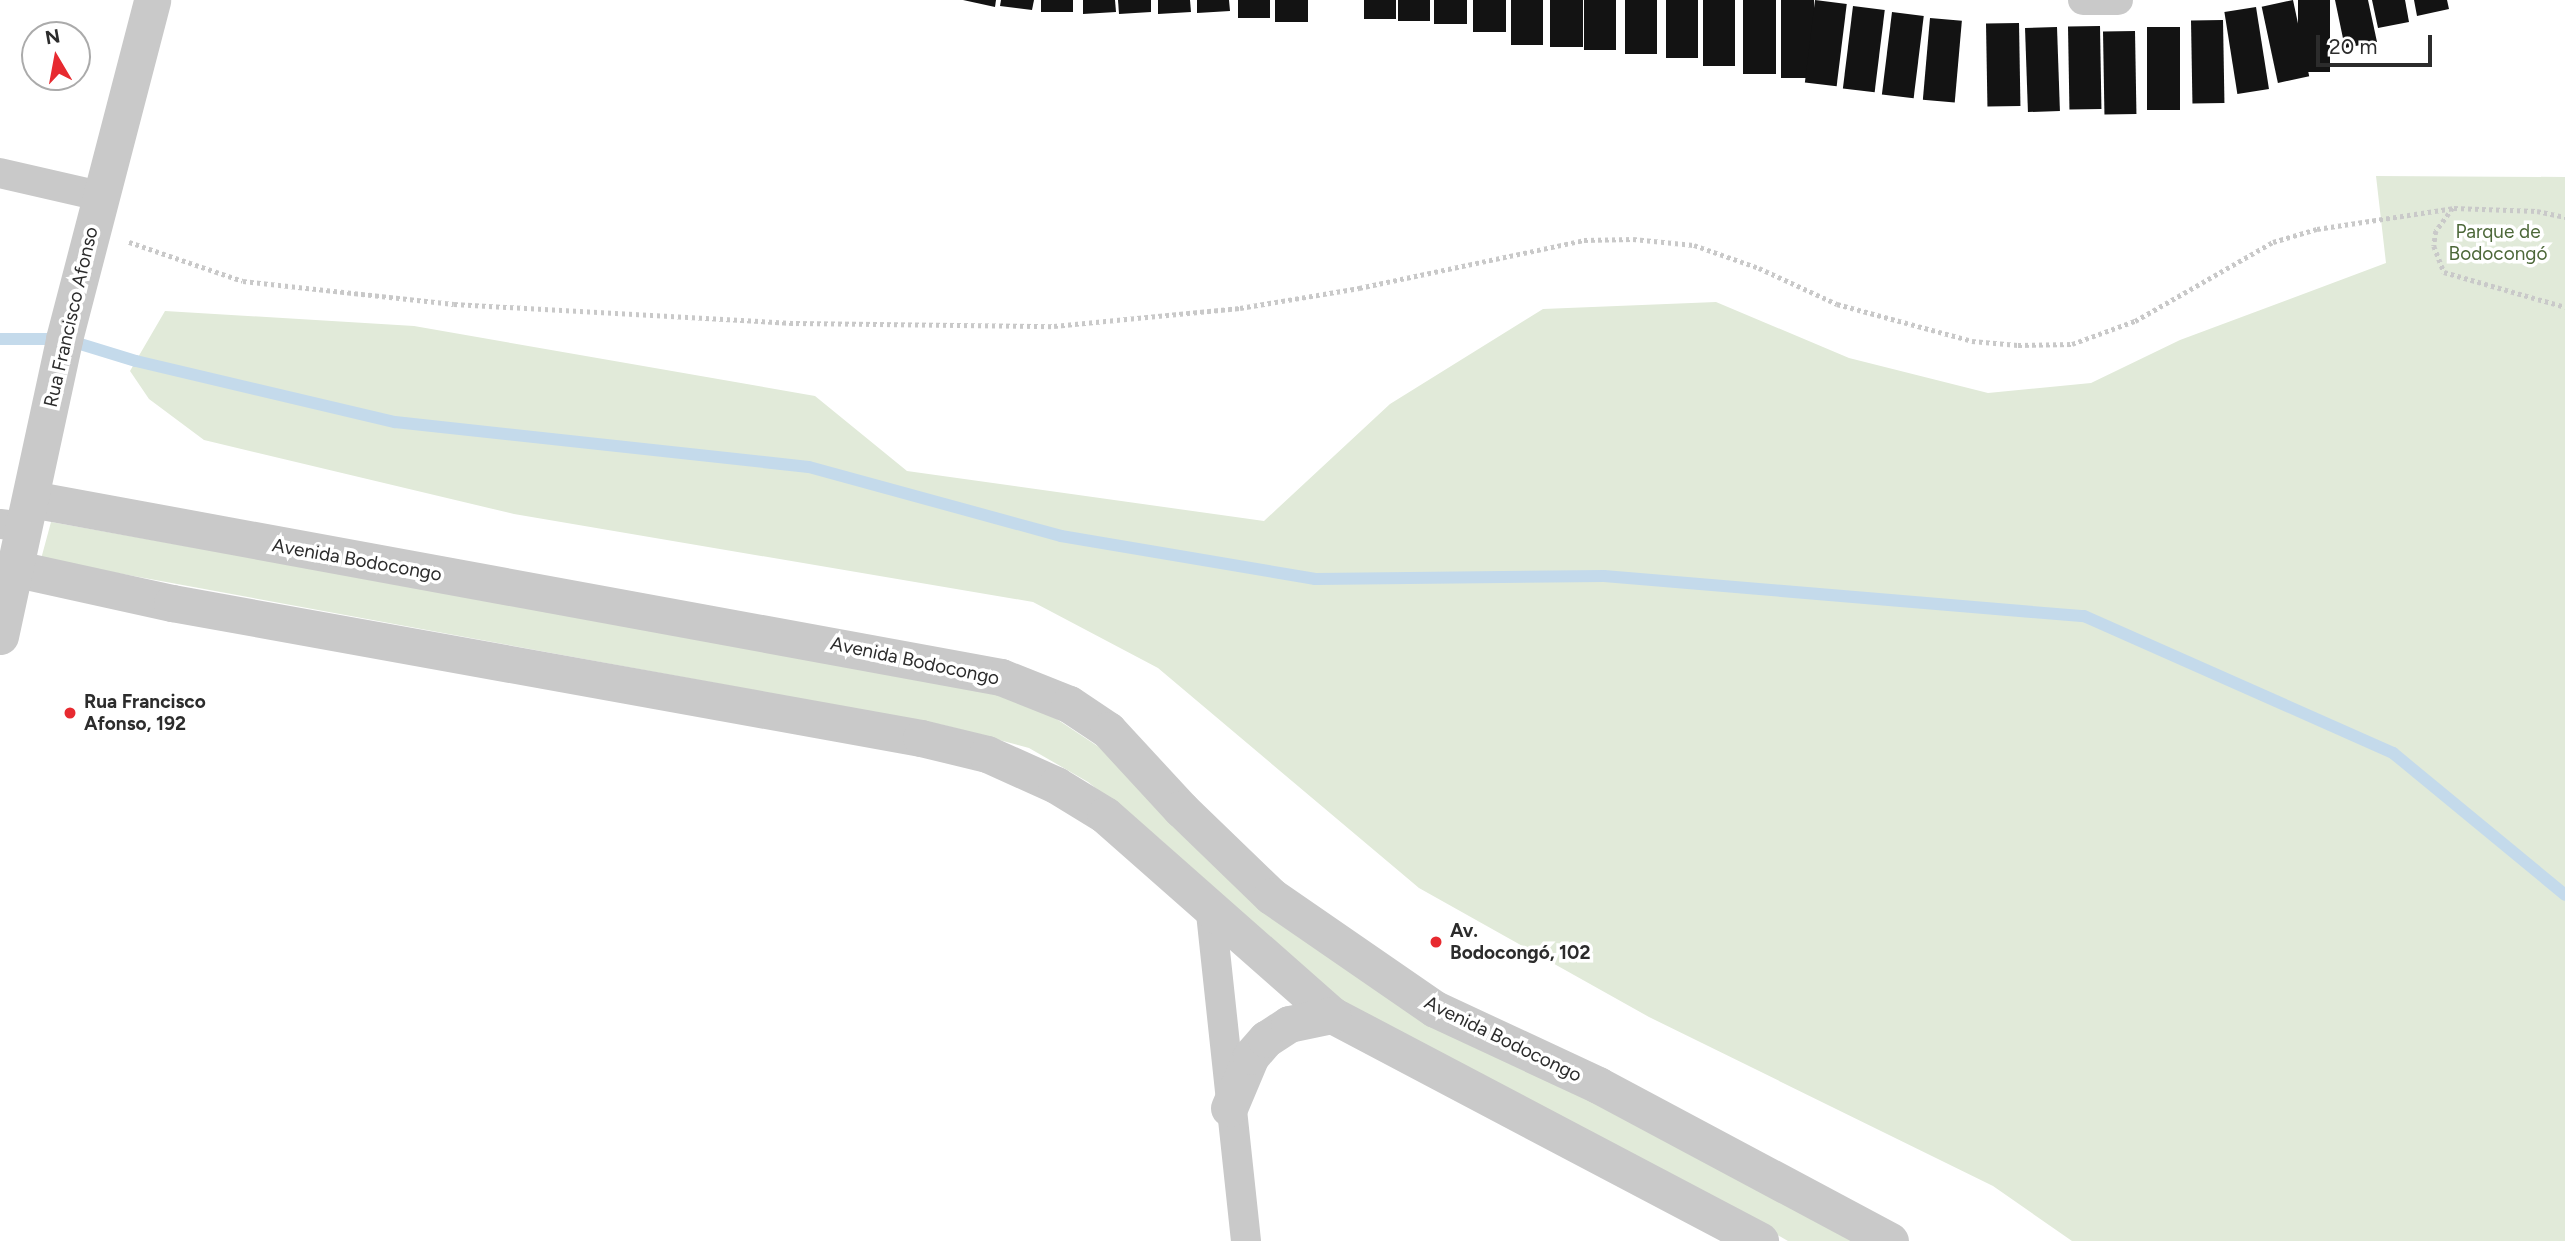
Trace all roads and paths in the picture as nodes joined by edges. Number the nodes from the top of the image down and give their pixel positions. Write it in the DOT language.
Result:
graph roads {
  1 [pos="152,0"];
  2 [pos="2083,0"];
  3 [pos="2118,0"];
  4 [pos="0,173"];
  5 [pos="2454,208"];
  6 [pos="96,213"];
  7 [pos="2565,218"];
  8 [pos="2565,307"];
  9 [pos="19,517"];
  10 [pos="17,569"];
  11 [pos="0,635"];
  12 [pos="1210,904"];
  13 [pos="1332,1015"];
  14 [pos="1229,1108"];
  15 [pos="1245,1241"];
  16 [pos="1760,1241"];
  17 [pos="1890,1241"];
  1 -- 6 [label="street, Rua Francisco Afonso"];
  2 -- 3 [label="street"];
  4 -- 6 [label="street"];
  5 -- 6 [label="path"];
  5 -- 7 [label="path"];
  5 -- 8 [label="path"];
  6 -- 9 [label="street, Rua Francisco Afonso"];
  9 -- 10 [label="street, Rua Francisco Afonso"];
  9 -- 17 [label="street, Avenida Bodocongo"];
  10 -- 11 [label="street, Rua Francisco Afonso"];
  10 -- 12 [label="street"];
  12 -- 13 [label="street"];
  12 -- 14 [label="street"];
  13 -- 14 [label="street"];
  13 -- 16 [label="street"];
  14 -- 15 [label="street"];
}
